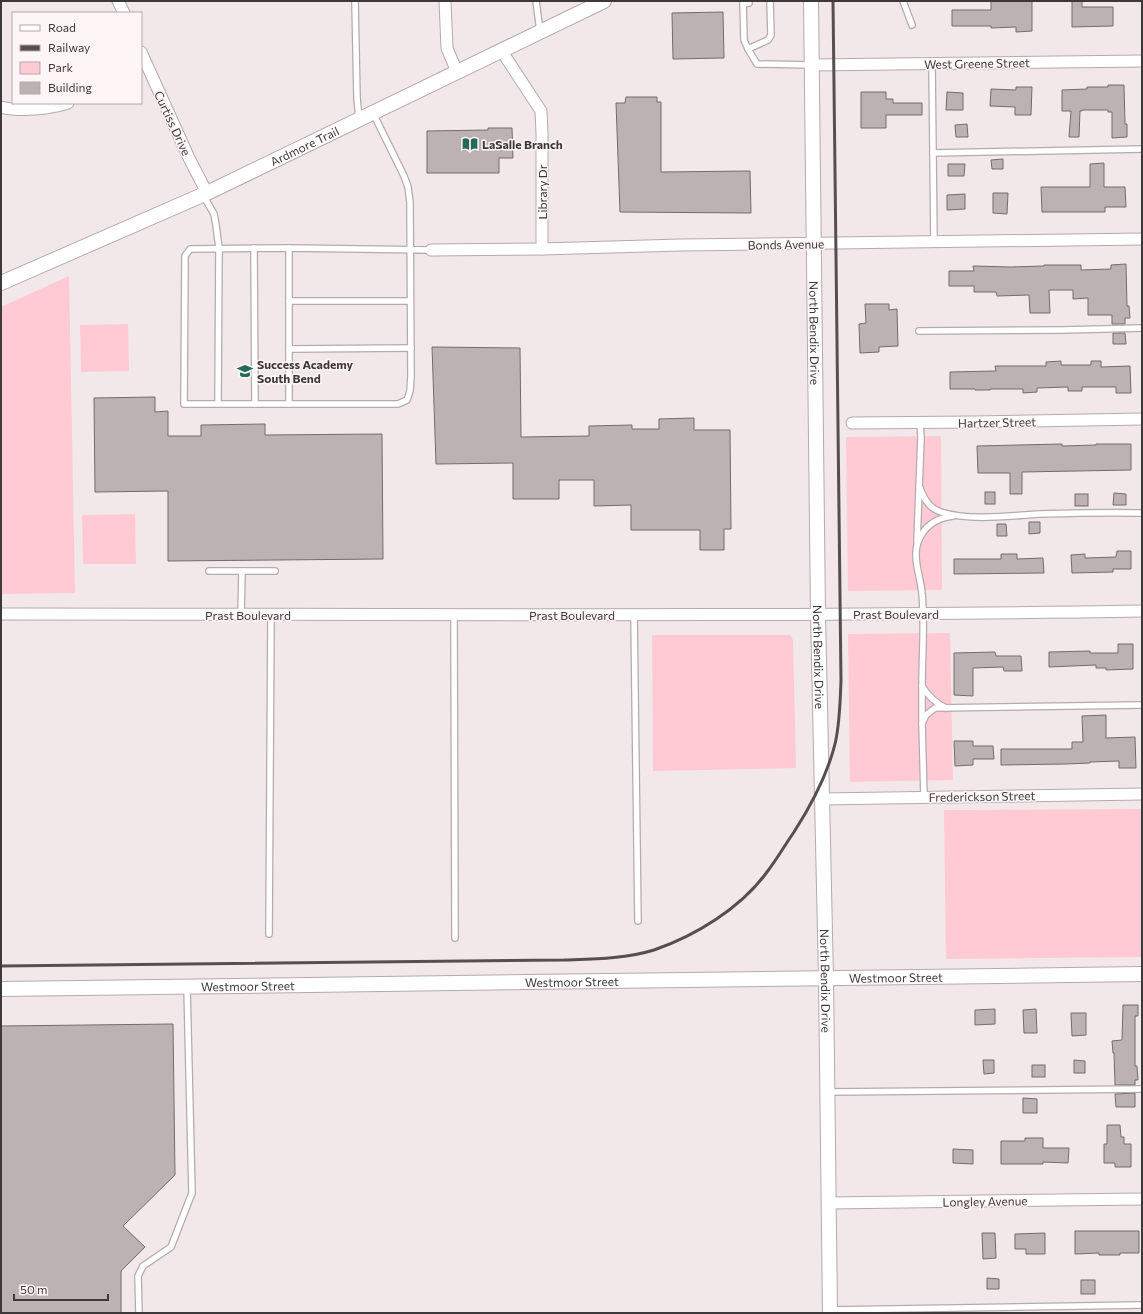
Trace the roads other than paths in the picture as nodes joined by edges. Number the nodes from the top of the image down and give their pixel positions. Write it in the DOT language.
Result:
graph roads {
  1 [pos="118,1"];
  2 [pos="355,1"];
  3 [pos="445,1"];
  4 [pos="536,1"];
  5 [pos="604,1"];
  6 [pos="811,1"];
  7 [pos="903,1"];
  8 [pos="743,2"];
  9 [pos="768,2"];
  10 [pos="749,3"];
  11 [pos="124,12"];
  12 [pos="912,25"];
  13 [pos="540,31"];
  14 [pos="748,49"];
  15 [pos="501,50"];
  16 [pos="142,57"];
  17 [pos="1142,61"];
  18 [pos="932,64"];
  19 [pos="812,65"];
  20 [pos="145,71"];
  21 [pos="457,72"];
  22 [pos="63,104"];
  23 [pos="1,107"];
  24 [pos="373,113"];
  25 [pos="359,119"];
  26 [pos="1142,149"];
  27 [pos="933,153"];
  28 [pos="205,194"];
  29 [pos="1142,238"];
  30 [pos="934,242"];
  31 [pos="814,244"];
  32 [pos="219,248"];
  33 [pos="254,248"];
  34 [pos="289,248"];
  35 [pos="410,249"];
  36 [pos="542,249"];
  37 [pos="431,250"];
  38 [pos="1,283"];
  39 [pos="289,301"];
  40 [pos="410,301"];
  41 [pos="1142,328"];
  42 [pos="919,331"];
  43 [pos="411,348"];
  44 [pos="289,349"];
  45 [pos="218,404"];
  46 [pos="255,404"];
  47 [pos="289,404"];
  48 [pos="1142,419"];
  49 [pos="852,423"];
  50 [pos="920,423"];
  51 [pos="920,488"];
  52 [pos="1142,513"];
  53 [pos="959,516"];
  54 [pos="918,543"];
  55 [pos="242,571"];
  56 [pos="275,571"];
  57 [pos="209,572"];
  58 [pos="1142,611"];
  59 [pos="1,614"];
  60 [pos="818,614"];
  61 [pos="923,614"];
  62 [pos="241,615"];
  63 [pos="271,615"];
  64 [pos="454,615"];
  65 [pos="634,615"];
  66 [pos="922,686"];
  67 [pos="1142,705"];
  68 [pos="946,708"];
  69 [pos="922,724"];
  70 [pos="1142,794"];
  71 [pos="924,797"];
  72 [pos="822,799"];
  73 [pos="638,921"];
  74 [pos="269,934"];
  75 [pos="455,938"];
  76 [pos="1142,974"];
  77 [pos="826,979"];
  78 [pos="187,987"];
  79 [pos="1,990"];
  80 [pos="1142,1089"];
  81 [pos="828,1092"];
  82 [pos="1142,1199"];
  83 [pos="829,1203"];
  84 [pos="1142,1305"];
  85 [pos="830,1312"];
  86 [pos="139,1313"];
  1 -- 11 [label="street"];
  2 -- 25 [label="lane"];
  3 -- 21 [label="street"];
  4 -- 13 [label="lane"];
  5 -- 13 [label="street, Ardmore Trail"];
  6 -- 19 [label="street, North Bendix Drive"];
  7 -- 12 [label="lane"];
  8 -- 10 [label="lane"];
  8 -- 14 [label="lane"];
  9 -- 14 [label="lane"];
  13 -- 15 [label="street, Ardmore Trail"];
  14 -- 19 [label="lane"];
  15 -- 21 [label="street, Ardmore Trail"];
  15 -- 36 [label="street, Library Dr"];
  16 -- 20 [label="street, Curtiss Drive"];
  17 -- 18 [label="street, West Greene Street"];
  18 -- 19 [label="street, West Greene Street"];
  18 -- 27 [label="lane"];
  19 -- 31 [label="street, North Bendix Drive"];
  20 -- 28 [label="street, Curtiss Drive"];
  21 -- 24 [label="street, Ardmore Trail"];
  22 -- 23 [label="street"];
  24 -- 25 [label="street, Ardmore Trail"];
  24 -- 35 [label="lane"];
  25 -- 28 [label="street, Ardmore Trail"];
  26 -- 27 [label="lane"];
  27 -- 30 [label="lane"];
  28 -- 32 [label="lane"];
  28 -- 38 [label="street, Ardmore Trail"];
  29 -- 30 [label="street, Bonds Avenue"];
  30 -- 31 [label="street, Bonds Avenue"];
  31 -- 36 [label="street, Bonds Avenue"];
  31 -- 60 [label="street, North Bendix Drive"];
  32 -- 33 [label="lane"];
  32 -- 45 [label="lane"];
  32 -- 45 [label="lane"];
  33 -- 34 [label="lane"];
  33 -- 46 [label="lane"];
  34 -- 35 [label="lane"];
  34 -- 39 [label="lane"];
  35 -- 37 [label="lane"];
  35 -- 40 [label="lane"];
  36 -- 37 [label="street, Bonds Avenue"];
  39 -- 40 [label="lane"];
  39 -- 44 [label="lane"];
  40 -- 43 [label="lane"];
  41 -- 42 [label="lane"];
  43 -- 44 [label="lane"];
  43 -- 47 [label="lane"];
  44 -- 47 [label="lane"];
  45 -- 46 [label="lane"];
  46 -- 47 [label="lane"];
  48 -- 50 [label="street, Hartzer Street"];
  49 -- 50 [label="street, Hartzer Street"];
  50 -- 51 [label="lane"];
  51 -- 53 [label="lane"];
  51 -- 54 [label="lane"];
  52 -- 53 [label="lane"];
  53 -- 54 [label="lane"];
  54 -- 61 [label="lane"];
  55 -- 56 [label="lane"];
  55 -- 57 [label="lane"];
  55 -- 62 [label="lane"];
  58 -- 61 [label="street, Prast Boulevard"];
  59 -- 62 [label="street, Prast Boulevard"];
  60 -- 61 [label="street, Prast Boulevard"];
  60 -- 65 [label="street, Prast Boulevard"];
  60 -- 72 [label="street, North Bendix Drive"];
  61 -- 66 [label="lane"];
  62 -- 63 [label="street, Prast Boulevard"];
  63 -- 64 [label="street, Prast Boulevard"];
  63 -- 74 [label="lane"];
  64 -- 65 [label="street, Prast Boulevard"];
  64 -- 75 [label="lane"];
  65 -- 73 [label="lane"];
  66 -- 68 [label="lane"];
  66 -- 69 [label="lane"];
  67 -- 68 [label="lane"];
  68 -- 69 [label="lane"];
  69 -- 71 [label="lane"];
  70 -- 71 [label="street, Frederickson Street"];
  71 -- 72 [label="street, Frederickson Street"];
  72 -- 77 [label="street, North Bendix Drive"];
  76 -- 77 [label="street, Westmoor Street"];
  77 -- 78 [label="street, Westmoor Street"];
  77 -- 81 [label="street, North Bendix Drive"];
  78 -- 79 [label="street, Westmoor Street"];
  78 -- 86 [label="lane"];
  80 -- 81 [label="lane"];
  81 -- 83 [label="street, North Bendix Drive"];
  82 -- 83 [label="street, Longley Avenue"];
  83 -- 85 [label="street, North Bendix Drive"];
  84 -- 85 [label="lane"];
}
